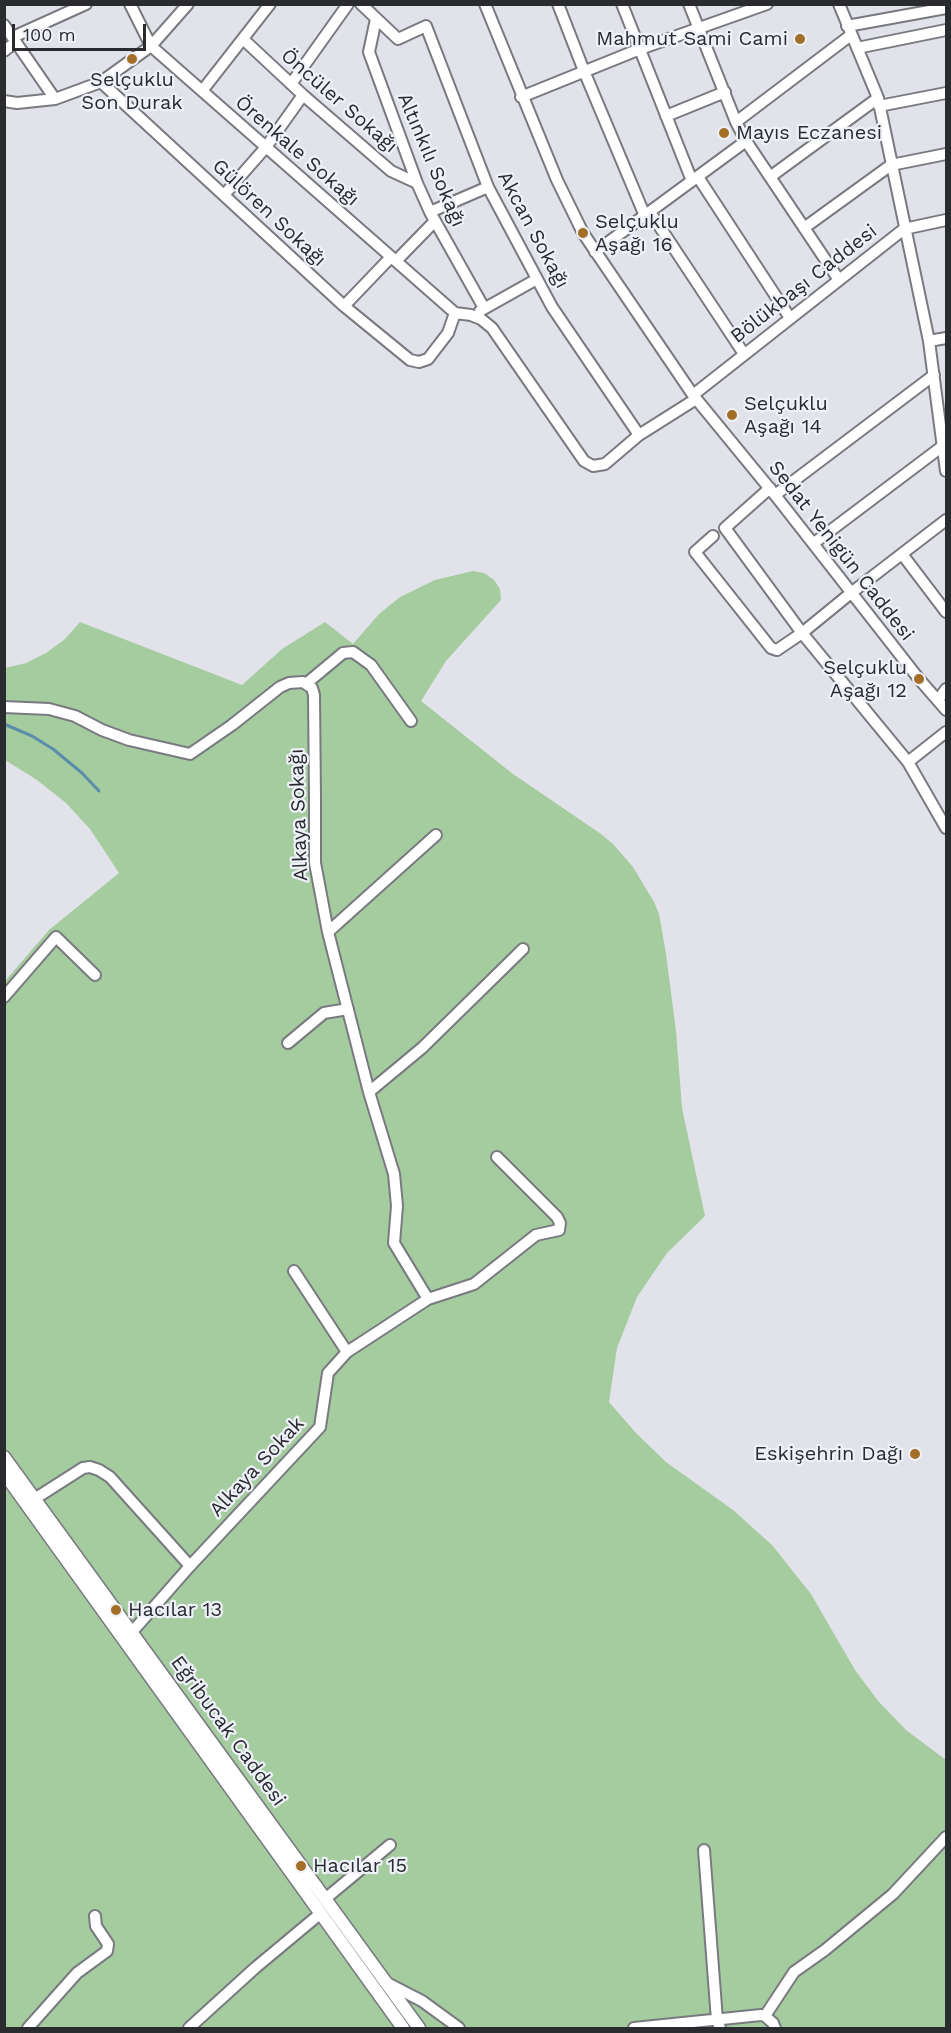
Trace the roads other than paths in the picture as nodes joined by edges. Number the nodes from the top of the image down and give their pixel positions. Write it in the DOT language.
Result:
graph roads {
  1 [pos="86,4"];
  2 [pos="130,4"];
  3 [pos="188,4"];
  4 [pos="270,4"];
  5 [pos="348,4"];
  6 [pos="361,4"];
  7 [pos="485,4"];
  8 [pos="558,4"];
  9 [pos="622,4"];
  10 [pos="689,4"];
  11 [pos="766,4"];
  12 [pos="839,4"];
  13 [pos="73,7"];
  14 [pos="946,8"];
  15 [pos="376,19"];
  16 [pos="4,25"];
  17 [pos="699,28"];
  18 [pos="946,30"];
  19 [pos="849,31"];
  20 [pos="15,39"];
  21 [pos="243,39"];
  22 [pos="151,46"];
  23 [pos="856,48"];
  24 [pos="640,49"];
  25 [pos="4,51"];
  26 [pos="584,71"];
  27 [pos="101,82"];
  28 [pos="291,84"];
  29 [pos="202,91"];
  30 [pos="725,92"];
  31 [pos="946,93"];
  32 [pos="303,95"];
  33 [pos="521,97"];
  34 [pos="55,99"];
  35 [pos="4,101"];
  36 [pos="879,102"];
  37 [pos="666,116"];
  38 [pos="736,122"];
  39 [pos="746,141"];
  40 [pos="266,147"];
  41 [pos="946,154"];
  42 [pos="891,165"];
  43 [pos="770,177"];
  44 [pos="695,179"];
  45 [pos="417,183"];
  46 [pos="488,187"];
  47 [pos="224,195"];
  48 [pos="647,214"];
  49 [pos="433,217"];
  50 [pos="946,220"];
  51 [pos="804,228"];
  52 [pos="904,228"];
  53 [pos="595,252"];
  54 [pos="393,259"];
  55 [pos="537,279"];
  56 [pos="839,280"];
  57 [pos="344,306"];
  58 [pos="484,309"];
  59 [pos="455,313"];
  60 [pos="471,315"];
  61 [pos="790,318"];
  62 [pos="946,338"];
  63 [pos="929,341"];
  64 [pos="744,354"];
  65 [pos="934,375"];
  66 [pos="695,397"];
  67 [pos="639,435"];
  68 [pos="944,445"];
  69 [pos="946,468"];
  70 [pos="772,491"];
  71 [pos="946,520"];
  72 [pos="713,536"];
  73 [pos="814,543"];
  74 [pos="902,554"];
  75 [pos="851,592"];
  76 [pos="946,612"];
  77 [pos="802,633"];
  78 [pos="307,683"];
  79 [pos="946,689"];
  80 [pos="938,700"];
  81 [pos="4,707"];
  82 [pos="946,710"];
  83 [pos="411,721"];
  84 [pos="946,732"];
  85 [pos="908,762"];
  86 [pos="946,828"];
  87 [pos="436,835"];
  88 [pos="328,932"];
  89 [pos="523,949"];
  90 [pos="95,975"];
  91 [pos="4,997"];
  92 [pos="348,1009"];
  93 [pos="288,1043"];
  94 [pos="369,1092"];
  95 [pos="497,1156"];
  96 [pos="294,1270"];
  97 [pos="428,1299"];
  98 [pos="347,1352"];
  99 [pos="4,1457"];
  100 [pos="4,1473"];
  101 [pos="36,1498"];
  102 [pos="190,1566"];
  103 [pos="132,1632"];
  104 [pos="946,1837"];
  105 [pos="390,1845"];
  106 [pos="704,1850"];
  107 [pos="326,1899"];
  108 [pos="321,1913"];
  109 [pos="95,1916"];
  110 [pos="385,1982"];
  111 [pos="765,2016"];
  112 [pos="718,2024"];
  113 [pos="193,2027"];
  114 [pos="28,2028"];
  115 [pos="404,2028"];
  116 [pos="419,2028"];
  117 [pos="459,2028"];
  118 [pos="634,2028"];
  119 [pos="775,2028"];
  1 -- 13 [label="street"];
  2 -- 22 [label="street, Örenkale Sokağı"];
  3 -- 22 [label="street"];
  4 -- 21 [label="street"];
  5 -- 28 [label="street"];
  6 -- 15 [label="street"];
  7 -- 33 [label="street, Sedat Yenigün Caddesi"];
  8 -- 26 [label="street"];
  9 -- 24 [label="street"];
  10 -- 17 [label="street"];
  11 -- 17 [label="street"];
  12 -- 19 [label="street"];
  13 -- 20 [label="street"];
  14 -- 19 [label="street"];
  15 -- 45 [label="street, Altınkılı Sokağı"];
  15 -- 46 [label="street, Akcan Sokağı"];
  16 -- 20 [label="street"];
  17 -- 24 [label="street"];
  17 -- 30 [label="street"];
  18 -- 23 [label="street"];
  19 -- 23 [label="street"];
  19 -- 38 [label="street"];
  20 -- 25 [label="street"];
  20 -- 34 [label="street"];
  21 -- 28 [label="street, Öncüler Sokağı"];
  21 -- 29 [label="street"];
  22 -- 27 [label="street"];
  22 -- 29 [label="street, Örenkale Sokağı"];
  23 -- 36 [label="street"];
  24 -- 26 [label="street"];
  24 -- 37 [label="street"];
  26 -- 33 [label="street"];
  26 -- 48 [label="street"];
  27 -- 34 [label="street"];
  27 -- 47 [label="street, Gülören Sokağı"];
  28 -- 32 [label="street, Öncüler Sokağı"];
  29 -- 40 [label="street, Örenkale Sokağı"];
  30 -- 37 [label="street"];
  30 -- 38 [label="street"];
  31 -- 36 [label="street"];
  32 -- 40 [label="street"];
  32 -- 45 [label="street, Öncüler Sokağı"];
  33 -- 53 [label="street, Sedat Yenigün Caddesi"];
  34 -- 35 [label="street"];
  36 -- 42 [label="street"];
  36 -- 43 [label="street"];
  37 -- 44 [label="street"];
  38 -- 39 [label="street"];
  39 -- 43 [label="street"];
  39 -- 44 [label="street"];
  40 -- 47 [label="street"];
  40 -- 54 [label="street, Örenkale Sokağı"];
  41 -- 42 [label="street"];
  42 -- 51 [label="street"];
  42 -- 52 [label="street"];
  43 -- 51 [label="street"];
  44 -- 48 [label="street"];
  44 -- 61 [label="street"];
  45 -- 49 [label="street, Altınkılı Sokağı"];
  46 -- 49 [label="street"];
  46 -- 55 [label="street, Akcan Sokağı"];
  47 -- 57 [label="street, Gülören Sokağı"];
  48 -- 53 [label="street"];
  48 -- 64 [label="street"];
  49 -- 54 [label="street"];
  49 -- 58 [label="street, Altınkılı Sokağı"];
  50 -- 52 [label="street, Bölükbaşı Caddesi"];
  51 -- 56 [label="street"];
  52 -- 56 [label="street, Bölükbaşı Caddesi"];
  52 -- 63 [label="street"];
  53 -- 66 [label="street, Sedat Yenigün Caddesi"];
  54 -- 57 [label="street"];
  54 -- 59 [label="street, Örenkale Sokağı"];
  55 -- 58 [label="street"];
  55 -- 67 [label="street, Akcan Sokağı"];
  56 -- 61 [label="street, Bölükbaşı Caddesi"];
  57 -- 59 [label="street, Gülören Sokağı"];
  58 -- 60 [label="street"];
  59 -- 60 [label="street"];
  60 -- 67 [label="street, Bölükbaşı Caddesi"];
  61 -- 64 [label="street, Bölükbaşı Caddesi"];
  62 -- 63 [label="street"];
  63 -- 65 [label="street"];
  64 -- 66 [label="street, Bölükbaşı Caddesi"];
  65 -- 68 [label="street"];
  65 -- 70 [label="street"];
  66 -- 67 [label="street, Bölükbaşı Caddesi"];
  66 -- 70 [label="street, Sedat Yenigün Caddesi"];
  68 -- 69 [label="street"];
  68 -- 73 [label="street"];
  70 -- 73 [label="street, Sedat Yenigün Caddesi"];
  70 -- 77 [label="street"];
  71 -- 74 [label="street"];
  72 -- 77 [label="street"];
  73 -- 75 [label="street, Sedat Yenigün Caddesi"];
  74 -- 75 [label="street"];
  74 -- 76 [label="street"];
  75 -- 77 [label="street"];
  75 -- 80 [label="street, Sedat Yenigün Caddesi"];
  77 -- 85 [label="street"];
  78 -- 81 [label="street"];
  78 -- 83 [label="street"];
  78 -- 88 [label="street, Alkaya Sokağı"];
  79 -- 80 [label="street"];
  80 -- 82 [label="street, Sedat Yenigün Caddesi"];
  84 -- 85 [label="street"];
  85 -- 86 [label="street"];
  87 -- 88 [label="street"];
  88 -- 92 [label="street, Alkaya Sokağı"];
  89 -- 94 [label="street"];
  90 -- 91 [label="street"];
  92 -- 93 [label="street"];
  92 -- 94 [label="street, Alkaya Sokağı"];
  94 -- 97 [label="street, Alkaya Sokağı"];
  95 -- 97 [label="street, Alkaya Sokak"];
  96 -- 98 [label="street"];
  97 -- 98 [label="street, Alkaya Sokak"];
  98 -- 102 [label="street, Alkaya Sokak"];
  99 -- 101 [label="main road, Eğribucak Caddesi"];
  100 -- 108 [label="main road, Eğribucak Caddesi"];
  101 -- 102 [label="street"];
  101 -- 103 [label="main road, Eğribucak Caddesi"];
  102 -- 103 [label="street, Alkaya Sokak"];
  103 -- 107 [label="main road, Eğribucak Caddesi"];
  104 -- 111 [label="street"];
  105 -- 107 [label="street"];
  106 -- 112 [label="street"];
  107 -- 110 [label="main road, Eğribucak Caddesi"];
  108 -- 113 [label="street"];
  108 -- 115 [label="main road, Eğribucak Caddesi"];
  109 -- 114 [label="street"];
  110 -- 116 [label="main road, Eğribucak Caddesi"];
  110 -- 117 [label="street"];
  111 -- 112 [label="street"];
  111 -- 119 [label="street"];
  112 -- 118 [label="street"];
}
